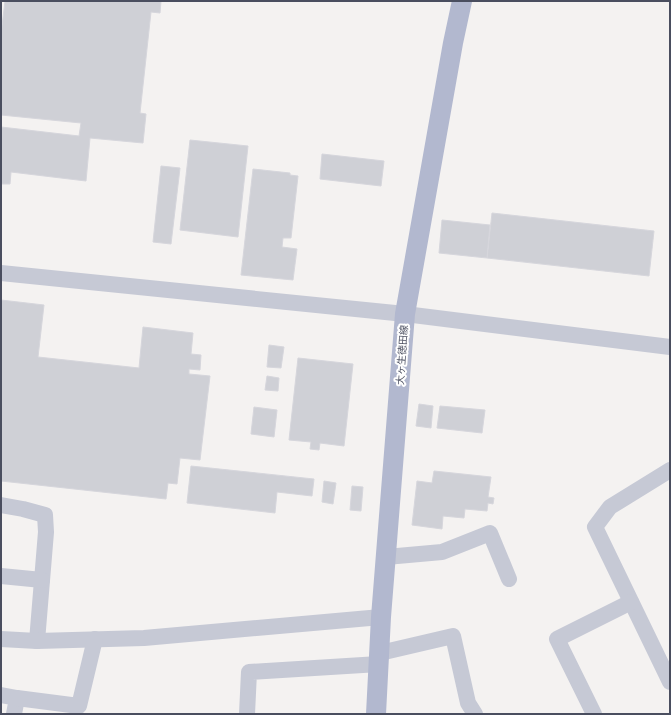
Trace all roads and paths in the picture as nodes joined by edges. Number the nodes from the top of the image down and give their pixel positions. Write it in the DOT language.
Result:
graph roads {
  1 [pos="462,1"];
  2 [pos="1,273"];
  3 [pos="405,314"];
  4 [pos="670,347"];
  5 [pos="670,470"];
  6 [pos="1,505"];
  7 [pos="386,557"];
  8 [pos="1,576"];
  9 [pos="509,579"];
  10 [pos="42,580"];
  11 [pos="631,602"];
  12 [pos="381,618"];
  13 [pos="1,639"];
  14 [pos="95,639"];
  15 [pos="37,641"];
  16 [pos="379,659"];
  17 [pos="670,682"];
  18 [pos="1,695"];
  19 [pos="17,698"];
  20 [pos="78,710"];
  21 [pos="14,714"];
  22 [pos="247,714"];
  23 [pos="376,714"];
  24 [pos="475,714"];
  25 [pos="594,714"];
  1 -- 3 [label="main road, 大ヶ生徳田線"];
  2 -- 3 [label="street"];
  3 -- 4 [label="street"];
  3 -- 7 [label="main road, 大ヶ生徳田線"];
  5 -- 11 [label="street"];
  6 -- 10 [label="street"];
  7 -- 9 [label="street"];
  7 -- 12 [label="main road, 大ヶ生徳田線"];
  8 -- 10 [label="street"];
  10 -- 15 [label="street"];
  11 -- 17 [label="street"];
  11 -- 25 [label="street"];
  12 -- 14 [label="street"];
  12 -- 16 [label="main road, 大ヶ生徳田線"];
  13 -- 15 [label="street"];
  14 -- 15 [label="street"];
  14 -- 20 [label="street"];
  16 -- 22 [label="street"];
  16 -- 23 [label="main road, 大ヶ生徳田線"];
  16 -- 24 [label="street"];
  18 -- 19 [label="street"];
  19 -- 20 [label="street"];
  19 -- 21 [label="street"];
}
